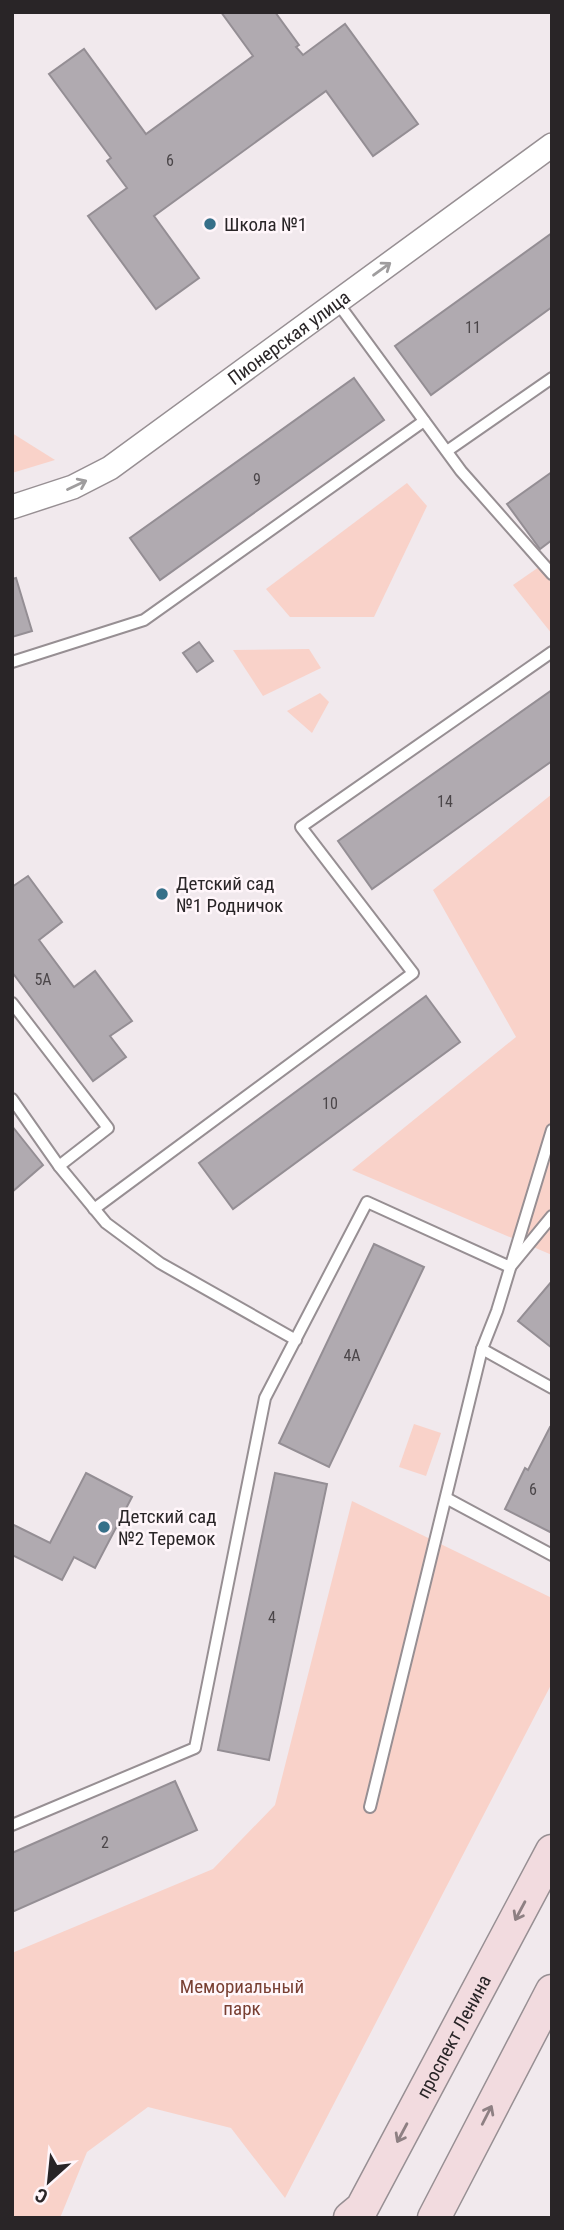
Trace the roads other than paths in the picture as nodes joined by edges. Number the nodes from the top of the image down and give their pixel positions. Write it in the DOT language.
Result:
graph roads {
  1 [pos="552,145"];
  2 [pos="337,302"];
  3 [pos="552,379"];
  4 [pos="424,421"];
  5 [pos="447,451"];
  6 [pos="12,507"];
  7 [pos="552,574"];
  8 [pos="552,652"];
  9 [pos="12,662"];
  10 [pos="12,1003"];
  11 [pos="12,1099"];
  12 [pos="552,1130"];
  13 [pos="59,1166"];
  14 [pos="94,1209"];
  15 [pos="552,1216"];
  16 [pos="510,1266"];
  17 [pos="296,1340"];
  18 [pos="482,1349"];
  19 [pos="552,1388"];
  20 [pos="446,1498"];
  21 [pos="552,1555"];
  22 [pos="370,1807"];
  23 [pos="12,1825"];
  24 [pos="552,1851"];
  25 [pos="552,1991"];
  26 [pos="350,2218"];
  27 [pos="434,2218"];
  2 -- 1 [label="street, Пионерская улица, one-way"];
  2 -- 4 [label="lane"];
  6 -- 2 [label="street, Пионерская улица, one-way"];
  3 -- 5 [label="lane"];
  4 -- 5 [label="lane"];
  4 -- 9 [label="lane"];
  5 -- 7 [label="lane"];
  8 -- 14 [label="lane"];
  10 -- 13 [label="lane"];
  11 -- 13 [label="lane"];
  12 -- 16 [label="lane"];
  13 -- 14 [label="lane"];
  14 -- 17 [label="lane"];
  15 -- 16 [label="lane"];
  16 -- 17 [label="lane"];
  16 -- 18 [label="lane"];
  17 -- 23 [label="lane"];
  18 -- 19 [label="lane"];
  18 -- 20 [label="lane"];
  20 -- 21 [label="lane"];
  20 -- 22 [label="lane"];
  24 -- 26 [label="main road, проспект Ленина, one-way"];
  27 -- 25 [label="main road, one-way"];
}
